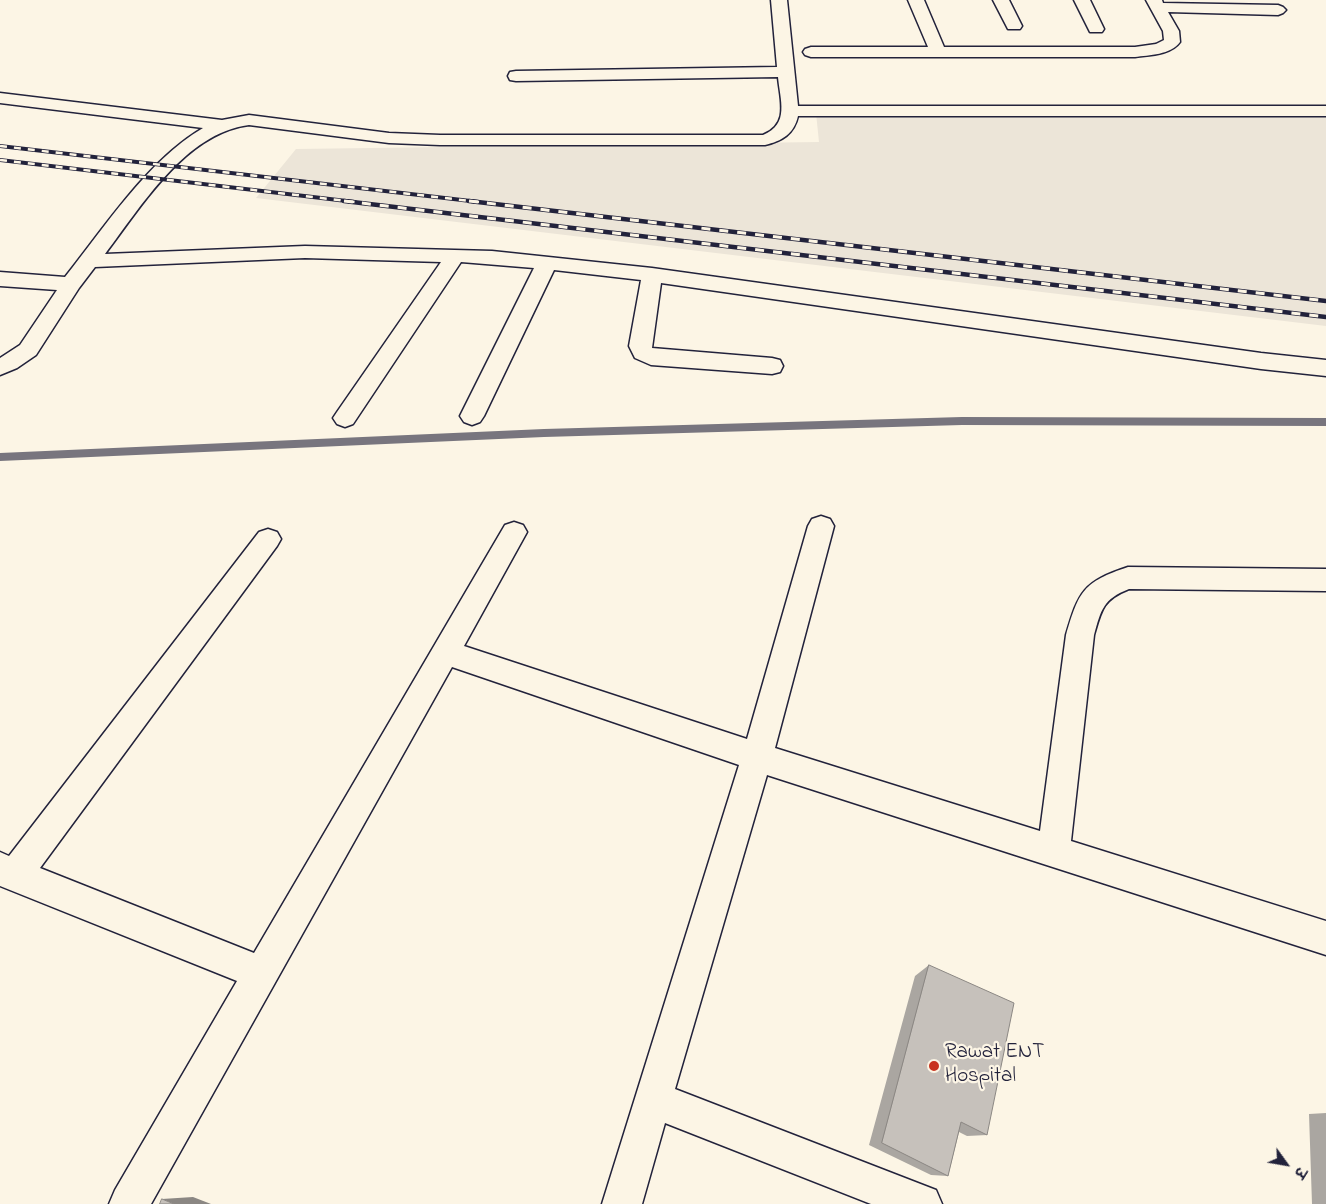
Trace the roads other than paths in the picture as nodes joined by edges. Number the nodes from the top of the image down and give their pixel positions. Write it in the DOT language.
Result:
graph roads {
  1 [pos="779,0"];
  2 [pos="916,0"];
  3 [pos="1001,0"];
  4 [pos="1082,0"];
  5 [pos="1156,4"];
  6 [pos="1278,10"];
  7 [pos="1014,26"];
  8 [pos="1096,29"];
  9 [pos="812,52"];
  10 [pos="938,52"];
  11 [pos="787,72"];
  12 [pos="516,76"];
  13 [pos="0,98"];
  14 [pos="790,111"];
  15 [pos="1326,111"];
  16 [pos="221,125"];
  17 [pos="455,256"];
  18 [pos="88,261"];
  19 [pos="547,263"];
  20 [pos="652,275"];
  21 [pos="0,279"];
  22 [pos="71,284"];
  23 [pos="772,366"];
  24 [pos="0,367"];
  25 [pos="1326,368"];
  26 [pos="472,416"];
  27 [pos="345,418"];
  28 [pos="821,526"];
  29 [pos="514,532"];
  30 [pos="268,539"];
  31 [pos="1326,580"];
  32 [pos="445,652"];
  33 [pos="758,757"];
  34 [pos="1054,851"];
  35 [pos="8,872"];
  36 [pos="1326,938"];
  37 [pos="260,973"];
  38 [pos="654,1100"];
  39 [pos="129,1204"];
  40 [pos="622,1204"];
  41 [pos="922,1204"];
  1 -- 11 [label="street"];
  2 -- 10 [label="street"];
  3 -- 7 [label="street"];
  4 -- 8 [label="street"];
  5 -- 6 [label="street"];
  5 -- 10 [label="street"];
  9 -- 10 [label="street"];
  11 -- 12 [label="street"];
  11 -- 14 [label="street"];
  13 -- 16 [label="street"];
  14 -- 15 [label="street"];
  14 -- 16 [label="street"];
  16 -- 18 [label="street"];
  17 -- 18 [label="street"];
  17 -- 19 [label="street"];
  17 -- 27 [label="street"];
  18 -- 22 [label="street"];
  19 -- 20 [label="street"];
  19 -- 26 [label="street"];
  20 -- 23 [label="street"];
  20 -- 25 [label="street"];
  21 -- 22 [label="street"];
  22 -- 24 [label="street"];
  28 -- 33 [label="street"];
  29 -- 32 [label="street"];
  30 -- 35 [label="street"];
  31 -- 34 [label="street"];
  32 -- 33 [label="street"];
  32 -- 37 [label="street"];
  33 -- 34 [label="street"];
  33 -- 38 [label="street"];
  34 -- 36 [label="street"];
  35 -- 37 [label="street"];
  37 -- 39 [label="street"];
  38 -- 40 [label="street"];
  38 -- 41 [label="street"];
}
